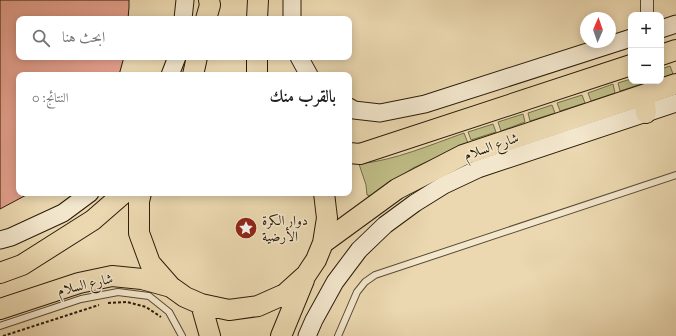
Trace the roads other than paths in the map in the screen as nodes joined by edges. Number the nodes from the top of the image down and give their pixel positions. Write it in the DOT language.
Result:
graph roads {
  1 [pos="185,0"];
  2 [pos="210,0"];
  3 [pos="258,0"];
  4 [pos="292,0"];
  5 [pos="647,0"];
  6 [pos="647,12"];
  7 [pos="183,16"];
  8 [pos="207,16"];
  9 [pos="257,16"];
  10 [pos="292,16"];
  11 [pos="676,24"];
  12 [pos="664,27"];
  13 [pos="628,39"];
  14 [pos="676,50"];
  15 [pos="664,54"];
  16 [pos="176,60"];
  17 [pos="197,60"];
  18 [pos="257,60"];
  19 [pos="301,60"];
  20 [pos="628,66"];
  21 [pos="171,72"];
  22 [pos="194,72"];
  23 [pos="257,72"];
  24 [pos="307,72"];
  25 [pos="676,84"];
  26 [pos="676,103"];
  27 [pos="645,104"];
  28 [pos="352,109"];
  29 [pos="352,153"];
  30 [pos="676,175"];
  31 [pos="86,196"];
  32 [pos="121,196"];
  33 [pos="140,196"];
  34 [pos="324,196"];
  35 [pos="0,240"];
  36 [pos="323,243"];
  37 [pos="0,273"];
  38 [pos="306,275"];
  39 [pos="171,287"];
  40 [pos="201,304"];
  41 [pos="0,309"];
  42 [pos="0,326"];
  43 [pos="182,336"];
  44 [pos="210,336"];
  45 [pos="282,336"];
  46 [pos="308,336"];
  47 [pos="338,336"];
  1 -- 7 [label="main road"];
  2 -- 8 [label="main road"];
  3 -- 9 [label="main road"];
  4 -- 10 [label="main road"];
  5 -- 6 [label="street"];
  11 -- 12 [label="main road"];
  13 -- 28 [label="main road"];
  14 -- 15 [label="main road"];
  16 -- 21 [label="main road"];
  17 -- 22 [label="main road"];
  18 -- 23 [label="main road"];
  19 -- 24 [label="main road"];
  20 -- 29 [label="main road"];
  25 -- 27 [label="main road, شارع السلام"];
  26 -- 27 [label="main road"];
  27 -- 36 [label="main road, شارع السلام"];
  27 -- 46 [label="main road"];
  30 -- 47 [label="lane"];
  31 -- 35 [label="main road"];
  32 -- 37 [label="main road"];
  33 -- 39 [label="main road"];
  34 -- 36 [label="main road"];
  36 -- 38 [label="main road"];
  38 -- 40 [label="main road"];
  38 -- 45 [label="main road"];
  39 -- 40 [label="main road"];
  39 -- 41 [label="main road, شارع السلام"];
  40 -- 44 [label="main road"];
  42 -- 43 [label="lane"];
}
